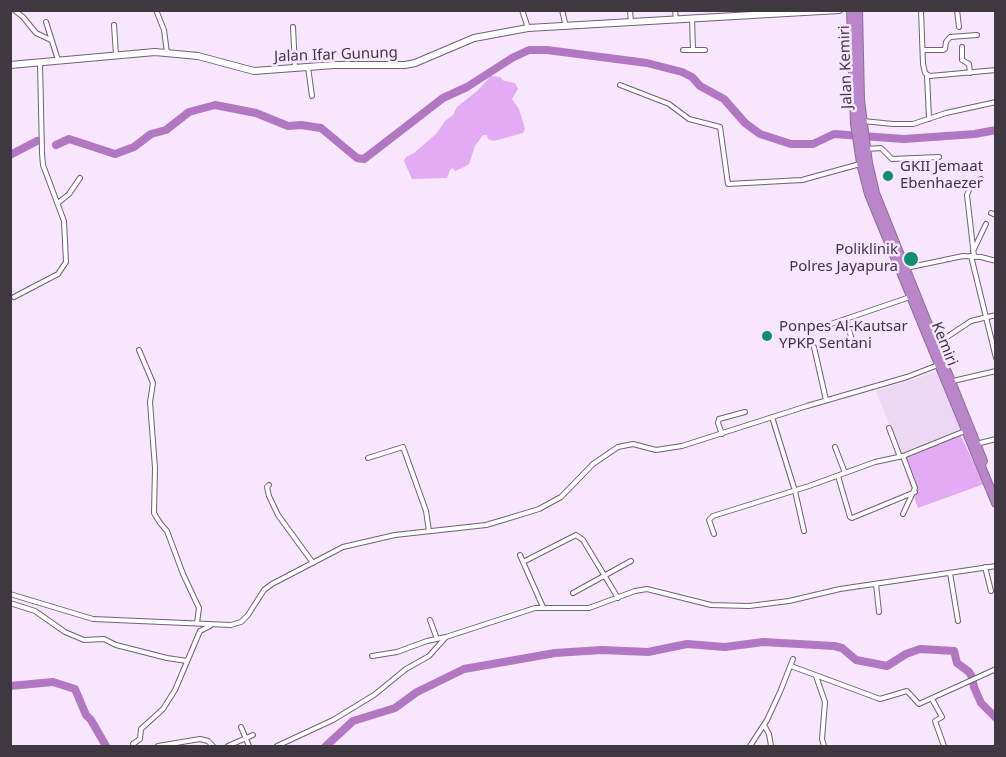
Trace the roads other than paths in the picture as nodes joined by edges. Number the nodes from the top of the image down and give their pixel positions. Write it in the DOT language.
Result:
graph roads {
  1 [pos="14,10"];
  2 [pos="156,10"];
  3 [pos="522,10"];
  4 [pos="562,10"];
  5 [pos="630,10"];
  6 [pos="675,10"];
  7 [pos="839,10"];
  8 [pos="851,10"];
  9 [pos="858,10"];
  10 [pos="921,10"];
  11 [pos="957,10"];
  12 [pos="692,18"];
  13 [pos="676,19"];
  14 [pos="46,22"];
  15 [pos="631,22"];
  16 [pos="114,25"];
  17 [pos="293,27"];
  18 [pos="566,27"];
  19 [pos="959,27"];
  20 [pos="528,28"];
  21 [pos="977,35"];
  22 [pos="51,40"];
  23 [pos="962,47"];
  24 [pos="683,50"];
  25 [pos="693,50"];
  26 [pos="705,50"];
  27 [pos="922,50"];
  28 [pos="167,53"];
  29 [pos="116,56"];
  30 [pos="58,61"];
  31 [pos="40,63"];
  32 [pos="10,64"];
  33 [pos="308,66"];
  34 [pos="296,67"];
  35 [pos="996,70"];
  36 [pos="970,73"];
  37 [pos="927,75"];
  38 [pos="620,86"];
  39 [pos="312,96"];
  40 [pos="996,102"];
  41 [pos="929,119"];
  42 [pos="860,122"];
  43 [pos="863,148"];
  44 [pos="939,157"];
  45 [pos="861,163"];
  46 [pos="80,178"];
  47 [pos="981,179"];
  48 [pos="872,193"];
  49 [pos="58,203"];
  50 [pos="986,224"];
  51 [pos="973,255"];
  52 [pos="996,261"];
  53 [pos="902,269"];
  54 [pos="14,297"];
  55 [pos="911,297"];
  56 [pos="996,315"];
  57 [pos="985,317"];
  58 [pos="846,319"];
  59 [pos="825,326"];
  60 [pos="927,328"];
  61 [pos="852,340"];
  62 [pos="814,346"];
  63 [pos="933,346"];
  64 [pos="994,348"];
  65 [pos="140,350"];
  66 [pos="996,358"];
  67 [pos="938,365"];
  68 [pos="996,371"];
  69 [pos="948,383"];
  70 [pos="826,400"];
  71 [pos="745,412"];
  72 [pos="772,417"];
  73 [pos="889,428"];
  74 [pos="965,431"];
  75 [pos="722,434"];
  76 [pos="996,439"];
  77 [pos="974,444"];
  78 [pos="835,447"];
  79 [pos="901,456"];
  80 [pos="368,458"];
  81 [pos="845,473"];
  82 [pos="838,476"];
  83 [pos="269,484"];
  84 [pos="795,491"];
  85 [pos="996,491"];
  86 [pos="915,492"];
  87 [pos="996,504"];
  88 [pos="903,514"];
  89 [pos="429,531"];
  90 [pos="804,531"];
  91 [pos="714,534"];
  92 [pos="520,555"];
  93 [pos="631,561"];
  94 [pos="313,562"];
  95 [pos="523,562"];
  96 [pos="996,566"];
  97 [pos="986,567"];
  98 [pos="950,573"];
  99 [pos="604,575"];
  100 [pos="876,584"];
  101 [pos="991,591"];
  102 [pos="573,593"];
  103 [pos="10,594"];
  104 [pos="618,598"];
  105 [pos="10,603"];
  106 [pos="543,607"];
  107 [pos="879,612"];
  108 [pos="430,620"];
  109 [pos="958,621"];
  110 [pos="198,624"];
  111 [pos="211,626"];
  112 [pos="200,631"];
  113 [pos="446,637"];
  114 [pos="437,639"];
  115 [pos="372,656"];
  116 [pos="793,659"];
  117 [pos="187,661"];
  118 [pos="791,666"];
  119 [pos="996,669"];
  120 [pos="815,675"];
  121 [pos="932,699"];
  122 [pos="763,725"];
  123 [pos="241,727"];
  124 [pos="254,735"];
  125 [pos="246,738"];
  126 [pos="134,747"];
  127 [pos="158,747"];
  128 [pos="213,747"];
  129 [pos="228,747"];
  130 [pos="249,747"];
  131 [pos="277,747"];
  132 [pos="750,747"];
  133 [pos="771,747"];
  134 [pos="824,747"];
  135 [pos="944,747"];
  1 -- 22 [label="street"];
  2 -- 28 [label="street"];
  3 -- 20 [label="street"];
  4 -- 18 [label="street"];
  5 -- 15 [label="street"];
  6 -- 13 [label="street"];
  7 -- 12 [label="street, Jalan Ifar Gunung"];
  8 -- 42 [label="highway, Jalan Kemiri"];
  9 -- 42 [label="highway, Jalan Kemiri"];
  10 -- 27 [label="street"];
  11 -- 19 [label="street"];
  12 -- 13 [label="street, Jalan Ifar Gunung"];
  12 -- 25 [label="street"];
  13 -- 15 [label="street, Jalan Ifar Gunung"];
  14 -- 22 [label="street"];
  15 -- 18 [label="street, Jalan Ifar Gunung"];
  16 -- 29 [label="street"];
  17 -- 34 [label="street"];
  18 -- 20 [label="street, Jalan Ifar Gunung"];
  20 -- 33 [label="street, Jalan Ifar Gunung"];
  21 -- 27 [label="street"];
  22 -- 30 [label="street"];
  23 -- 36 [label="street"];
  24 -- 25 [label="street"];
  25 -- 26 [label="street"];
  27 -- 37 [label="street"];
  28 -- 29 [label="street, Jalan Ifar Gunung"];
  28 -- 34 [label="street, Jalan Ifar Gunung"];
  29 -- 30 [label="street, Jalan Ifar Gunung"];
  30 -- 31 [label="street, Jalan Ifar Gunung"];
  31 -- 32 [label="street, Jalan Ifar Gunung"];
  31 -- 49 [label="street"];
  33 -- 34 [label="street, Jalan Ifar Gunung"];
  33 -- 39 [label="street"];
  35 -- 36 [label="street"];
  36 -- 37 [label="street"];
  37 -- 41 [label="street"];
  38 -- 45 [label="street"];
  40 -- 41 [label="street"];
  41 -- 42 [label="street"];
  42 -- 43 [label="highway"];
  43 -- 44 [label="street"];
  43 -- 45 [label="highway"];
  43 -- 48 [label="highway"];
  45 -- 48 [label="highway"];
  46 -- 49 [label="street"];
  47 -- 51 [label="street"];
  48 -- 53 [label="highway, Kemiri"];
  49 -- 54 [label="street"];
  50 -- 51 [label="street"];
  51 -- 52 [label="street"];
  51 -- 53 [label="street"];
  51 -- 57 [label="street"];
  53 -- 55 [label="highway, Kemiri"];
  53 -- 60 [label="highway, Kemiri"];
  55 -- 58 [label="street"];
  55 -- 60 [label="highway, Kemiri"];
  56 -- 57 [label="street"];
  57 -- 63 [label="street"];
  57 -- 64 [label="street"];
  58 -- 59 [label="street"];
  58 -- 61 [label="street"];
  60 -- 63 [label="highway, Kemiri"];
  62 -- 70 [label="street"];
  63 -- 67 [label="highway, Kemiri"];
  63 -- 69 [label="highway, Kemiri"];
  64 -- 66 [label="street"];
  65 -- 110 [label="street"];
  67 -- 69 [label="highway, Kemiri"];
  67 -- 70 [label="street"];
  68 -- 69 [label="street"];
  69 -- 74 [label="highway, Kemiri"];
  69 -- 77 [label="highway, Kemiri"];
  70 -- 72 [label="street"];
  71 -- 75 [label="street"];
  72 -- 75 [label="street"];
  72 -- 84 [label="street"];
  73 -- 79 [label="street"];
  74 -- 77 [label="highway, Kemiri"];
  74 -- 79 [label="street"];
  75 -- 89 [label="street"];
  76 -- 77 [label="street"];
  77 -- 85 [label="highway, Kemiri"];
  77 -- 87 [label="highway, Kemiri"];
  78 -- 81 [label="street"];
  79 -- 81 [label="street"];
  79 -- 86 [label="street"];
  80 -- 89 [label="street"];
  81 -- 82 [label="street"];
  82 -- 84 [label="street"];
  82 -- 86 [label="street"];
  83 -- 94 [label="street"];
  84 -- 90 [label="street"];
  84 -- 91 [label="street"];
  86 -- 88 [label="street"];
  89 -- 94 [label="street"];
  92 -- 95 [label="street"];
  93 -- 99 [label="street"];
  94 -- 111 [label="street"];
  95 -- 99 [label="street"];
  95 -- 106 [label="street"];
  96 -- 97 [label="street"];
  97 -- 98 [label="street"];
  97 -- 101 [label="street"];
  98 -- 100 [label="street"];
  98 -- 109 [label="street"];
  99 -- 102 [label="street"];
  99 -- 104 [label="street"];
  100 -- 104 [label="street"];
  100 -- 107 [label="street"];
  103 -- 110 [label="street"];
  104 -- 106 [label="street"];
  105 -- 117 [label="street"];
  106 -- 113 [label="street"];
  108 -- 114 [label="street"];
  110 -- 111 [label="street"];
  110 -- 112 [label="street"];
  111 -- 112 [label="street"];
  112 -- 117 [label="street"];
  113 -- 114 [label="street"];
  113 -- 131 [label="street"];
  114 -- 115 [label="street"];
  116 -- 118 [label="street"];
  117 -- 126 [label="street"];
  118 -- 120 [label="street"];
  118 -- 122 [label="street"];
  119 -- 121 [label="street"];
  120 -- 121 [label="street"];
  120 -- 134 [label="street"];
  121 -- 135 [label="street"];
  122 -- 132 [label="street"];
  122 -- 133 [label="street"];
  123 -- 125 [label="street"];
  124 -- 125 [label="street"];
  125 -- 129 [label="street"];
  125 -- 130 [label="street"];
  127 -- 128 [label="street"];
}
